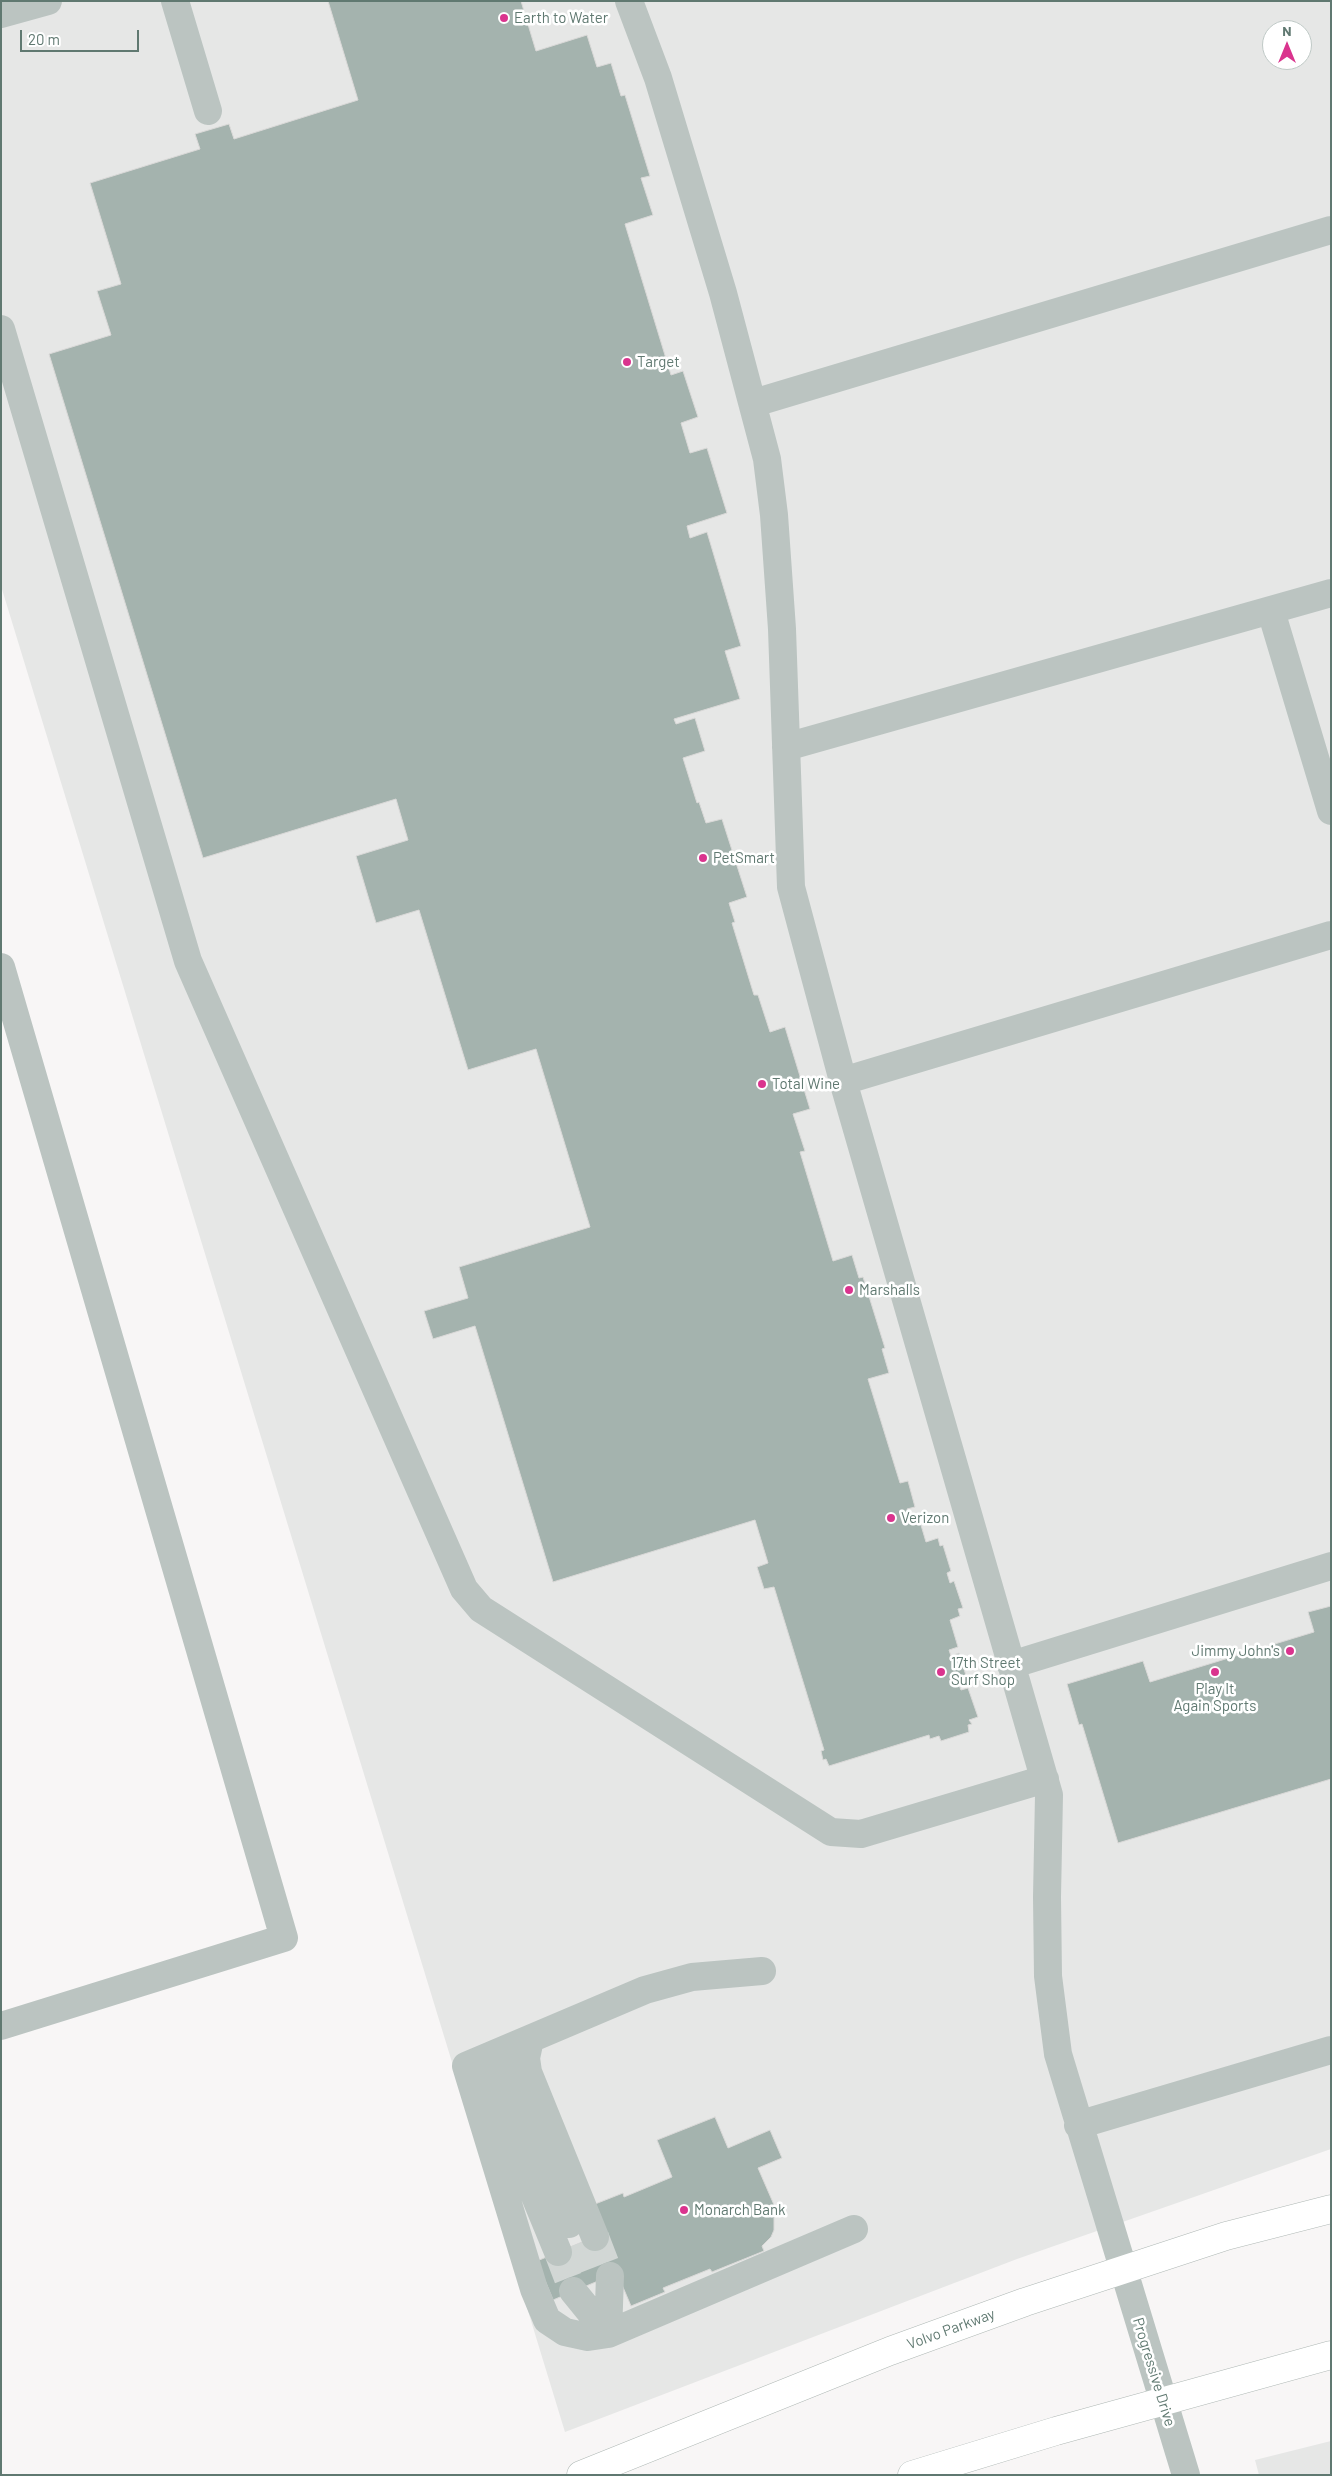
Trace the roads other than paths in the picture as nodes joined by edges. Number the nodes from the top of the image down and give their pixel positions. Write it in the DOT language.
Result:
graph roads {
  1 [pos="48,1"];
  2 [pos="175,1"];
  3 [pos="629,1"];
  4 [pos="1,14"];
  5 [pos="208,111"];
  6 [pos="1331,230"];
  7 [pos="1,329"];
  8 [pos="754,403"];
  9 [pos="1331,593"];
  10 [pos="1271,611"];
  11 [pos="786,747"];
  12 [pos="1331,810"];
  13 [pos="1331,935"];
  14 [pos="1,967"];
  15 [pos="843,1081"];
  16 [pos="1331,1566"];
  17 [pos="1012,1664"];
  18 [pos="1045,1779"];
  19 [pos="762,1970"];
  20 [pos="1,2026"];
  21 [pos="511,2047"];
  22 [pos="1331,2050"];
  23 [pos="1078,2125"];
  24 [pos="1331,2209"];
  25 [pos="854,2229"];
  26 [pos="1123,2269"];
  27 [pos="608,2334"];
  28 [pos="1331,2356"];
  29 [pos="1163,2401"];
  30 [pos="581,2475"];
  31 [pos="912,2475"];
  32 [pos="1186,2475"];
  1 -- 4 [label="street"];
  2 -- 5 [label="street"];
  3 -- 8 [label="street, Progressive Drive"];
  6 -- 8 [label="street"];
  7 -- 18 [label="street"];
  8 -- 11 [label="street, Progressive Drive"];
  9 -- 10 [label="street"];
  10 -- 11 [label="street"];
  10 -- 12 [label="street"];
  11 -- 15 [label="street, Progressive Drive"];
  13 -- 15 [label="street"];
  14 -- 20 [label="street"];
  15 -- 17 [label="street, Progressive Drive"];
  16 -- 17 [label="street"];
  17 -- 18 [label="street, Progressive Drive"];
  18 -- 23 [label="street, Progressive Drive"];
  19 -- 21 [label="street"];
  21 -- 21 [label="street"];
  21 -- 27 [label="street"];
  22 -- 23 [label="street"];
  23 -- 26 [label="street, Progressive Drive"];
  24 -- 26 [label="main road, Volvo Parkway"];
  25 -- 27 [label="street"];
  26 -- 29 [label="street, Progressive Drive"];
  26 -- 30 [label="main road, Volvo Parkway"];
  27 -- 27 [label="street"];
  28 -- 29 [label="main road"];
  29 -- 31 [label="main road"];
  29 -- 32 [label="street, Progressive Drive"];
}
